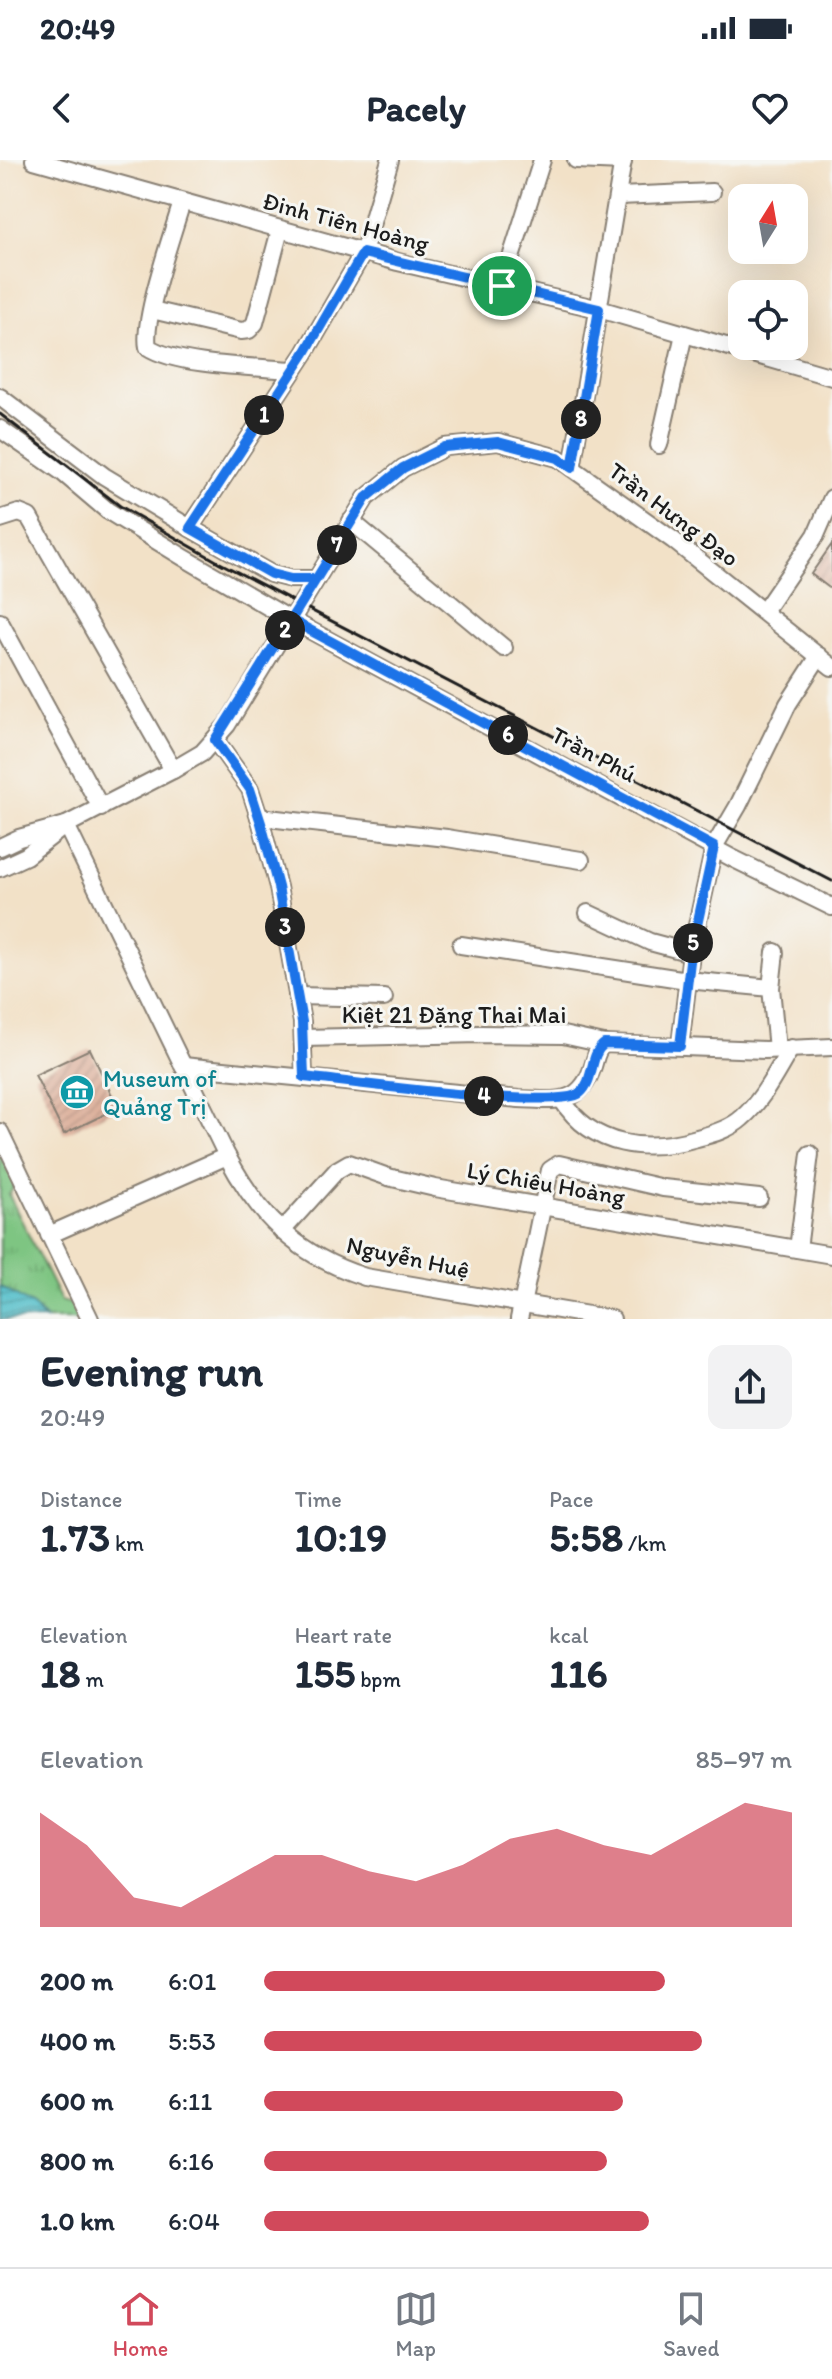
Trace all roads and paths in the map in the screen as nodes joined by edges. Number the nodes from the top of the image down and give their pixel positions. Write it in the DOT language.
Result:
graph roads {
  1 [pos="34,160"];
  2 [pos="390,160"];
  3 [pos="542,160"];
  4 [pos="576,160"];
  5 [pos="623,161"];
  6 [pos="79,166"];
  7 [pos="712,192"];
  8 [pos="619,196"];
  9 [pos="182,202"];
  10 [pos="280,230"];
  11 [pos="363,253"];
  12 [pos="502,286"];
  13 [pos="599,309"];
  14 [pos="152,310"];
  15 [pos="684,334"];
  16 [pos="293,370"];
  17 [pos="832,377"];
  18 [pos="0,397"];
  19 [pos="0,429"];
  20 [pos="659,445"];
  21 [pos="572,468"];
  22 [pos="832,498"];
  23 [pos="0,519"];
  24 [pos="351,521"];
  25 [pos="190,528"];
  26 [pos="316,579"];
  27 [pos="764,611"];
  28 [pos="291,620"];
  29 [pos="0,622"];
  30 [pos="504,648"];
  31 [pos="825,661"];
  32 [pos="215,740"];
  33 [pos="173,770"];
  34 [pos="101,808"];
  35 [pos="259,817"];
  36 [pos="66,825"];
  37 [pos="0,847"];
  38 [pos="714,847"];
  39 [pos="581,860"];
  40 [pos="0,868"];
  41 [pos="832,907"];
  42 [pos="588,913"];
  43 [pos="461,945"];
  44 [pos="775,952"];
  45 [pos="691,953"];
  46 [pos="687,980"];
  47 [pos="771,988"];
  48 [pos="297,996"];
  49 [pos="384,998"];
  50 [pos="303,1038"];
  51 [pos="604,1044"];
  52 [pos="680,1046"];
  53 [pos="832,1047"];
  54 [pos="784,1048"];
  55 [pos="183,1066"];
  56 [pos="304,1077"];
  57 [pos="562,1100"];
  58 [pos="0,1132"];
  59 [pos="810,1154"];
  60 [pos="227,1156"];
  61 [pos="759,1198"];
  62 [pos="543,1206"];
  63 [pos="282,1231"];
  64 [pos="49,1235"];
  65 [pos="798,1249"];
  66 [pos="832,1255"];
  67 [pos="521,1312"];
  68 [pos="90,1319"];
  69 [pos="612,1319"];
  1 -- 6 [label="street, Đinh Tiên Hoàng"];
  2 -- 11 [label="street"];
  3 -- 12 [label="street"];
  4 -- 5 [label="street"];
  5 -- 8 [label="street"];
  6 -- 9 [label="street, Đinh Tiên Hoàng"];
  7 -- 8 [label="street"];
  8 -- 13 [label="street"];
  9 -- 10 [label="street, Đinh Tiên Hoàng"];
  9 -- 14 [label="street"];
  10 -- 11 [label="street, Đinh Tiên Hoàng"];
  10 -- 14 [label="street"];
  11 -- 12 [label="street, Đinh Tiên Hoàng"];
  11 -- 16 [label="street"];
  12 -- 13 [label="street, Đinh Tiên Hoàng"];
  13 -- 15 [label="street, Đinh Tiên Hoàng"];
  13 -- 21 [label="street"];
  14 -- 16 [label="street"];
  15 -- 17 [label="street, Đinh Tiên Hoàng"];
  15 -- 20 [label="street"];
  16 -- 25 [label="street"];
  18 -- 25 [label="street"];
  19 -- 28 [label="street, Trần Phú"];
  21 -- 24 [label="street, Trần Hưng Đạo"];
  21 -- 27 [label="street, Trần Hưng Đạo"];
  22 -- 27 [label="street"];
  23 -- 33 [label="street"];
  24 -- 26 [label="street, Trần Hưng Đạo"];
  24 -- 30 [label="street"];
  25 -- 26 [label="street"];
  26 -- 28 [label="street, Trần Hưng Đạo"];
  27 -- 31 [label="street, Trần Hưng Đạo"];
  28 -- 32 [label="street, Trần Hưng Đạo"];
  28 -- 38 [label="street, Trần Phú"];
  29 -- 34 [label="street"];
  31 -- 38 [label="street"];
  32 -- 33 [label="street, Trần Hưng Đạo"];
  32 -- 35 [label="street"];
  33 -- 34 [label="street, Trần Hưng Đạo"];
  34 -- 36 [label="street, Trần Hưng Đạo"];
  35 -- 39 [label="street"];
  35 -- 48 [label="street"];
  36 -- 37 [label="street, Trần Hưng Đạo"];
  36 -- 40 [label="street, Trần Hưng Đạo"];
  36 -- 55 [label="street, Nguyễn Huệ"];
  38 -- 41 [label="street, Trần Phú"];
  38 -- 45 [label="street"];
  42 -- 45 [label="street"];
  43 -- 46 [label="street"];
  44 -- 47 [label="street"];
  45 -- 46 [label="street"];
  46 -- 47 [label="street"];
  46 -- 52 [label="street"];
  47 -- 54 [label="street"];
  48 -- 49 [label="street"];
  48 -- 50 [label="street"];
  50 -- 51 [label="street, Kiệt 21 Đặng Thai Mai"];
  50 -- 56 [label="street"];
  51 -- 52 [label="street, Kiệt 21 Đặng Thai Mai"];
  51 -- 57 [label="street"];
  52 -- 54 [label="street, Kiệt 21 Đặng Thai Mai"];
  53 -- 54 [label="street, Kiệt 21 Đặng Thai Mai"];
  54 -- 57 [label="street"];
  55 -- 56 [label="street"];
  55 -- 60 [label="street, Nguyễn Huệ"];
  56 -- 57 [label="street"];
  58 -- 64 [label="street"];
  59 -- 65 [label="street"];
  60 -- 63 [label="street, Nguyễn Huệ"];
  60 -- 64 [label="street"];
  61 -- 62 [label="street"];
  62 -- 63 [label="street, Lý Chiêu Hoàng"];
  62 -- 65 [label="street, Lý Chiêu Hoàng"];
  62 -- 67 [label="street"];
  63 -- 67 [label="street, Nguyễn Huệ"];
  64 -- 68 [label="street"];
  65 -- 66 [label="street, Lý Chiêu Hoàng"];
  67 -- 69 [label="street, Nguyễn Huệ"];
}
